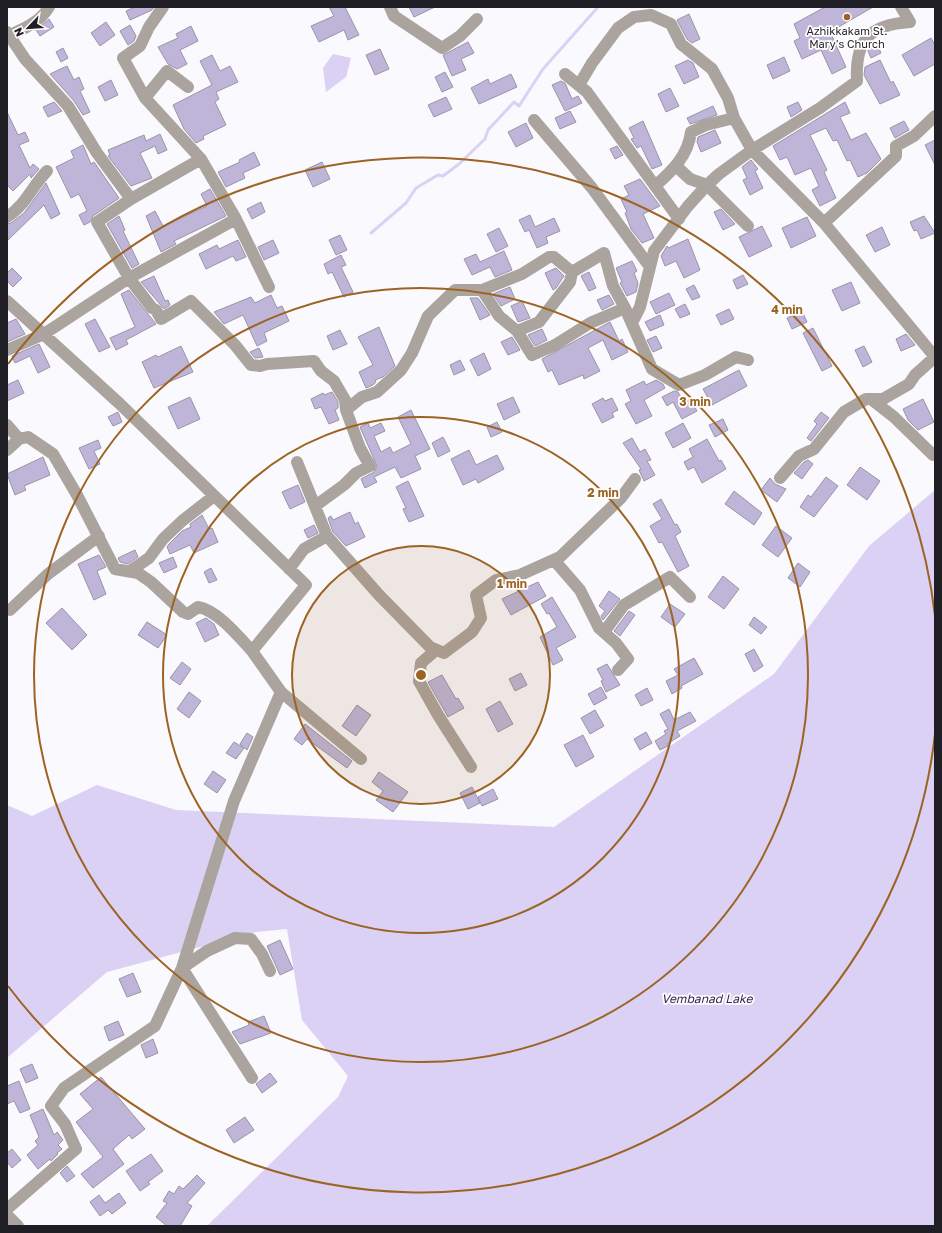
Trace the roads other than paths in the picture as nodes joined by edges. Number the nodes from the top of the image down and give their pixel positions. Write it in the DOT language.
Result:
graph roads {
  1 [pos="49,7"];
  2 [pos="164,7"];
  3 [pos="390,7"];
  4 [pos="901,7"];
  5 [pos="477,19"];
  6 [pos="8,34"];
  7 [pos="566,74"];
  8 [pos="579,85"];
  9 [pos="188,87"];
  10 [pos="145,98"];
  11 [pos="935,116"];
  12 [pos="734,118"];
  13 [pos="534,120"];
  14 [pos="752,150"];
  15 [pos="201,159"];
  16 [pos="676,166"];
  17 [pos="47,171"];
  18 [pos="707,185"];
  19 [pos="655,186"];
  20 [pos="131,199"];
  21 [pos="7,217"];
  22 [pos="236,219"];
  23 [pos="679,219"];
  24 [pos="824,223"];
  25 [pos="748,226"];
  26 [pos="650,267"];
  27 [pos="572,272"];
  28 [pos="129,278"];
  29 [pos="269,287"];
  30 [pos="482,290"];
  31 [pos="7,301"];
  32 [pos="625,308"];
  33 [pos="632,323"];
  34 [pos="517,331"];
  35 [pos="44,334"];
  36 [pos="7,350"];
  37 [pos="748,360"];
  38 [pos="871,399"];
  39 [pos="346,410"];
  40 [pos="7,425"];
  41 [pos="19,439"];
  42 [pos="7,450"];
  43 [pos="933,454"];
  44 [pos="298,462"];
  45 [pos="780,478"];
  46 [pos="635,479"];
  47 [pos="214,496"];
  48 [pos="315,506"];
  49 [pos="100,536"];
  50 [pos="327,536"];
  51 [pos="554,560"];
  52 [pos="289,569"];
  53 [pos="130,571"];
  54 [pos="690,597"];
  55 [pos="10,610"];
  56 [pos="604,632"];
  57 [pos="436,650"];
  58 [pos="252,651"];
  59 [pos="618,670"];
  60 [pos="281,692"];
  61 [pos="361,759"];
  62 [pos="471,767"];
  63 [pos="182,968"];
  64 [pos="270,971"];
  65 [pos="252,1078"];
  66 [pos="7,1209"];
  67 [pos="7,1215"];
  68 [pos="18,1226"];
  1 -- 6 [label="street"];
  2 -- 10 [label="street"];
  3 -- 5 [label="street"];
  4 -- 14 [label="street"];
  6 -- 20 [label="street"];
  7 -- 8 [label="street"];
  8 -- 12 [label="street"];
  8 -- 19 [label="street"];
  9 -- 10 [label="street"];
  10 -- 15 [label="street"];
  11 -- 24 [label="street"];
  12 -- 14 [label="street"];
  12 -- 16 [label="street"];
  13 -- 26 [label="street"];
  14 -- 18 [label="street"];
  14 -- 24 [label="street"];
  15 -- 20 [label="street"];
  15 -- 22 [label="street"];
  16 -- 18 [label="street"];
  16 -- 19 [label="street"];
  17 -- 21 [label="street"];
  18 -- 23 [label="street"];
  18 -- 25 [label="street"];
  19 -- 23 [label="street"];
  20 -- 28 [label="street"];
  22 -- 28 [label="street"];
  22 -- 29 [label="street"];
  23 -- 26 [label="street"];
  24 -- 38 [label="street"];
  26 -- 33 [label="street"];
  27 -- 30 [label="street"];
  27 -- 32 [label="street"];
  27 -- 34 [label="street"];
  28 -- 35 [label="street"];
  28 -- 39 [label="street"];
  30 -- 34 [label="street"];
  30 -- 39 [label="street"];
  31 -- 35 [label="street"];
  32 -- 33 [label="street"];
  32 -- 34 [label="street"];
  33 -- 37 [label="street"];
  35 -- 36 [label="street"];
  35 -- 47 [label="street"];
  38 -- 43 [label="street"];
  38 -- 45 [label="street"];
  39 -- 48 [label="street"];
  40 -- 41 [label="street"];
  41 -- 42 [label="street"];
  41 -- 49 [label="street"];
  44 -- 48 [label="street"];
  46 -- 51 [label="street"];
  47 -- 52 [label="street"];
  47 -- 53 [label="street"];
  48 -- 50 [label="street"];
  49 -- 53 [label="street"];
  49 -- 55 [label="street"];
  50 -- 52 [label="street"];
  50 -- 57 [label="street"];
  51 -- 56 [label="street"];
  51 -- 57 [label="street"];
  52 -- 58 [label="street"];
  53 -- 58 [label="street"];
  54 -- 56 [label="street"];
  56 -- 59 [label="street"];
  57 -- 62 [label="street"];
  58 -- 60 [label="street"];
  60 -- 61 [label="street"];
  60 -- 63 [label="street"];
  63 -- 64 [label="street"];
  63 -- 65 [label="street"];
  63 -- 66 [label="street"];
  67 -- 68 [label="street"];
}
